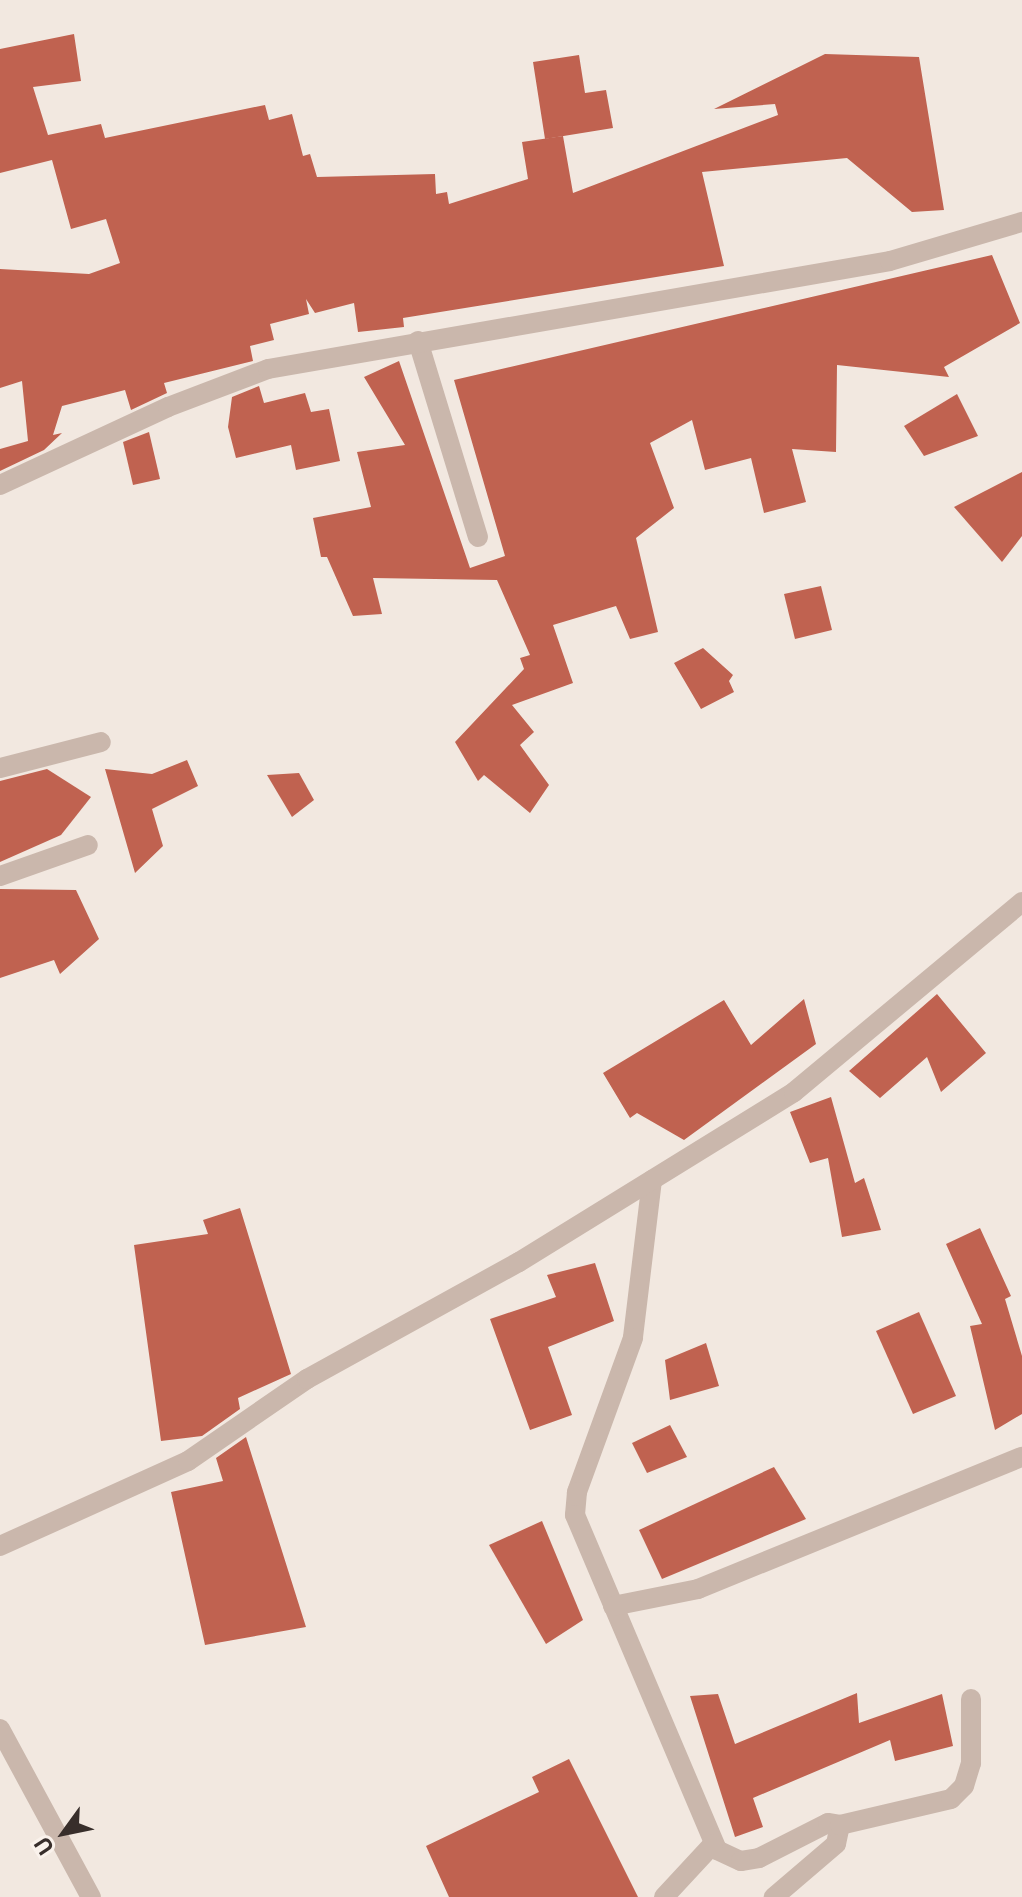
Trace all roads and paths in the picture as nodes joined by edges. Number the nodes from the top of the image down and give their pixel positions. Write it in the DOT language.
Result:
graph roads {
  1 [pos="1022,222"];
  2 [pos="418,341"];
  3 [pos="0,485"];
  4 [pos="478,537"];
  5 [pos="101,742"];
  6 [pos="0,768"];
  7 [pos="88,845"];
  8 [pos="0,876"];
  9 [pos="1022,902"];
  10 [pos="652,1180"];
  11 [pos="1022,1457"];
  12 [pos="0,1546"];
  13 [pos="613,1606"];
  14 [pos="971,1699"];
  15 [pos="0,1729"];
  16 [pos="840,1825"];
  17 [pos="713,1844"];
  18 [pos="91,1897"];
  19 [pos="664,1897"];
  20 [pos="774,1897"];
  1 -- 2 [label="street"];
  2 -- 3 [label="street"];
  2 -- 4 [label="street"];
  5 -- 6 [label="street"];
  7 -- 8 [label="street"];
  9 -- 10 [label="street"];
  10 -- 12 [label="street"];
  10 -- 13 [label="street"];
  11 -- 13 [label="street"];
  13 -- 17 [label="street"];
  14 -- 16 [label="street"];
  15 -- 18 [label="street"];
  16 -- 17 [label="street"];
  16 -- 20 [label="street"];
  17 -- 19 [label="street"];
}
